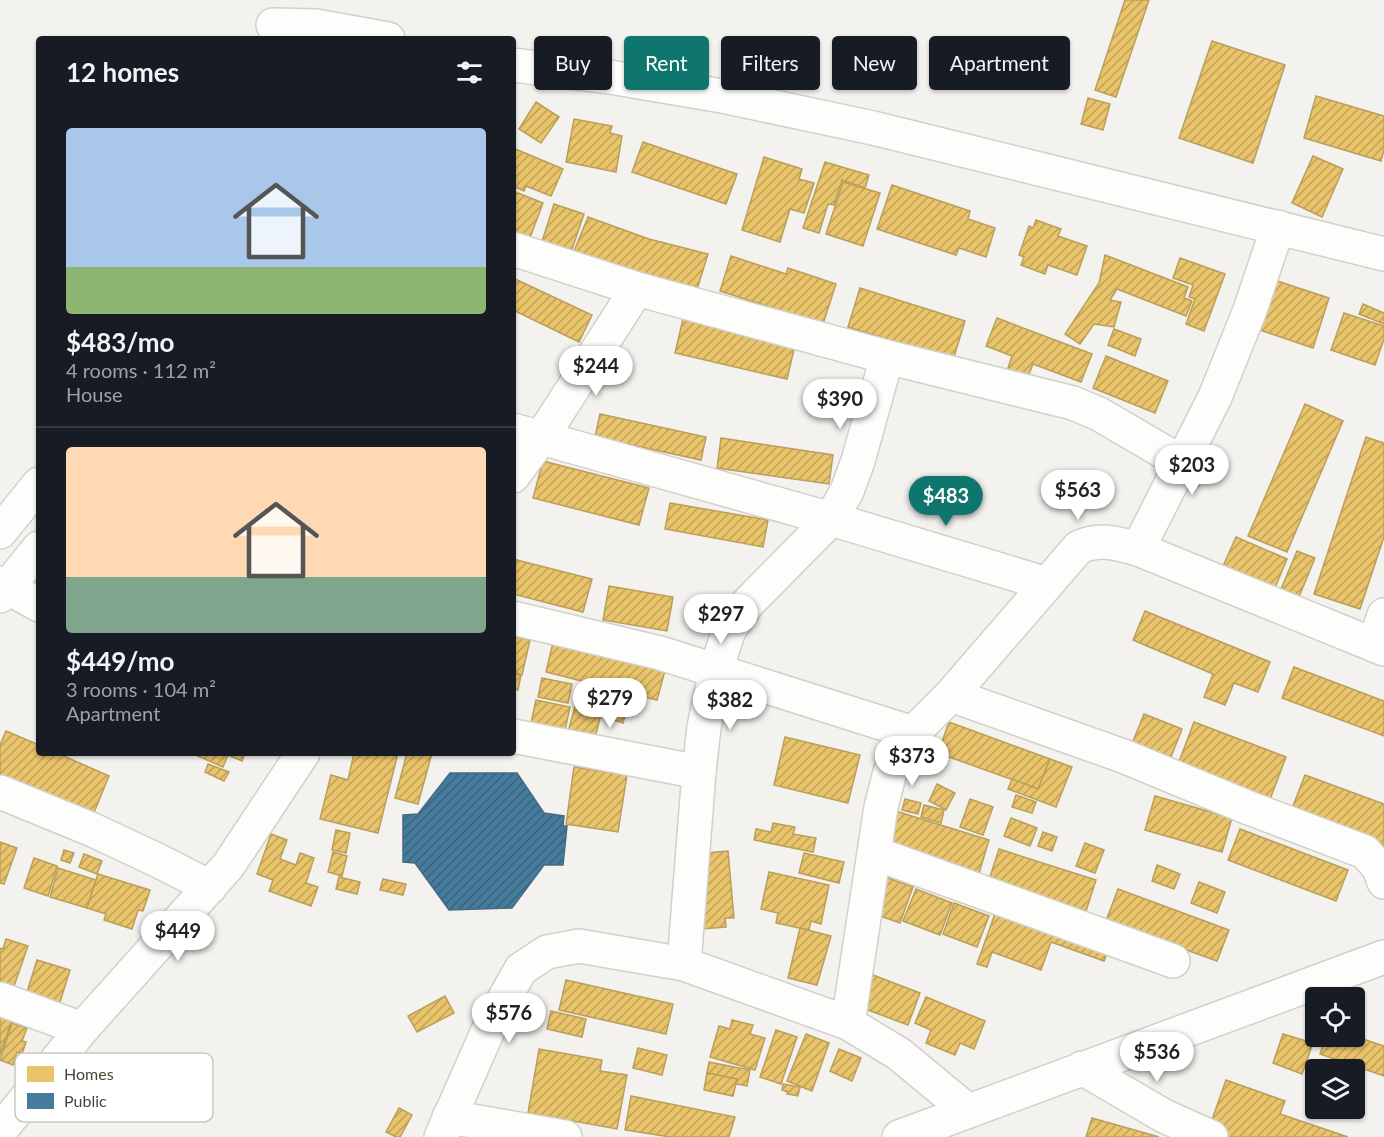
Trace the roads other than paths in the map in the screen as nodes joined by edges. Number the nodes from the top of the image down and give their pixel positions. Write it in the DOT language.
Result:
graph roads {
  1 [pos="273,21"];
  2 [pos="316,22"];
  3 [pos="375,36"];
  4 [pos="516,66"];
  5 [pos="1278,227"];
  6 [pos="516,250"];
  7 [pos="1384,254"];
  8 [pos="637,289"];
  9 [pos="886,357"];
  10 [pos="527,434"];
  11 [pos="1181,462"];
  12 [pos="516,467"];
  13 [pos="36,488"];
  14 [pos="831,519"];
  15 [pos="0,532"];
  16 [pos="1138,549"];
  17 [pos="36,551"];
  18 [pos="1047,584"];
  19 [pos="2,589"];
  20 [pos="36,604"];
  21 [pos="516,619"];
  22 [pos="1381,636"];
  23 [pos="716,669"];
  24 [pos="951,695"];
  25 [pos="914,733"];
  26 [pos="516,737"];
  27 [pos="301,756"];
  28 [pos="699,772"];
  29 [pos="0,792"];
  30 [pos="874,853"];
  31 [pos="1384,882"];
  32 [pos="210,888"];
  33 [pos="1384,957"];
  34 [pos="1173,961"];
  35 [pos="684,964"];
  36 [pos="0,999"];
  37 [pos="848,1023"];
  38 [pos="82,1029"];
  39 [pos="63,1053"];
  40 [pos="1082,1068"];
  41 [pos="968,1111"];
  42 [pos="15,1112"];
  43 [pos="445,1127"];
  44 [pos="0,1131"];
  45 [pos="565,1137"];
  46 [pos="899,1137"];
  47 [pos="1212,1137"];
  1 -- 2 [label="street"];
  2 -- 3 [label="street"];
  4 -- 5 [label="street"];
  5 -- 7 [label="street"];
  5 -- 11 [label="street"];
  6 -- 8 [label="street"];
  8 -- 9 [label="street"];
  8 -- 10 [label="street"];
  9 -- 11 [label="street"];
  9 -- 14 [label="street"];
  10 -- 12 [label="street"];
  10 -- 14 [label="street"];
  11 -- 16 [label="street"];
  13 -- 15 [label="street"];
  14 -- 18 [label="street"];
  14 -- 23 [label="street"];
  16 -- 18 [label="street"];
  16 -- 22 [label="street"];
  17 -- 19 [label="street"];
  18 -- 24 [label="street"];
  19 -- 20 [label="street"];
  21 -- 23 [label="street"];
  23 -- 25 [label="street"];
  23 -- 28 [label="street"];
  24 -- 25 [label="street"];
  24 -- 31 [label="street"];
  25 -- 30 [label="street"];
  26 -- 28 [label="street"];
  27 -- 32 [label="street"];
  28 -- 35 [label="street"];
  29 -- 32 [label="street"];
  30 -- 34 [label="street"];
  30 -- 37 [label="street"];
  32 -- 38 [label="street"];
  33 -- 40 [label="street"];
  35 -- 37 [label="street"];
  35 -- 43 [label="street"];
  36 -- 38 [label="street"];
  37 -- 41 [label="street"];
  38 -- 39 [label="street"];
  40 -- 41 [label="street"];
  40 -- 47 [label="street"];
  41 -- 46 [label="street"];
  42 -- 44 [label="street"];
  43 -- 45 [label="street"];
}
